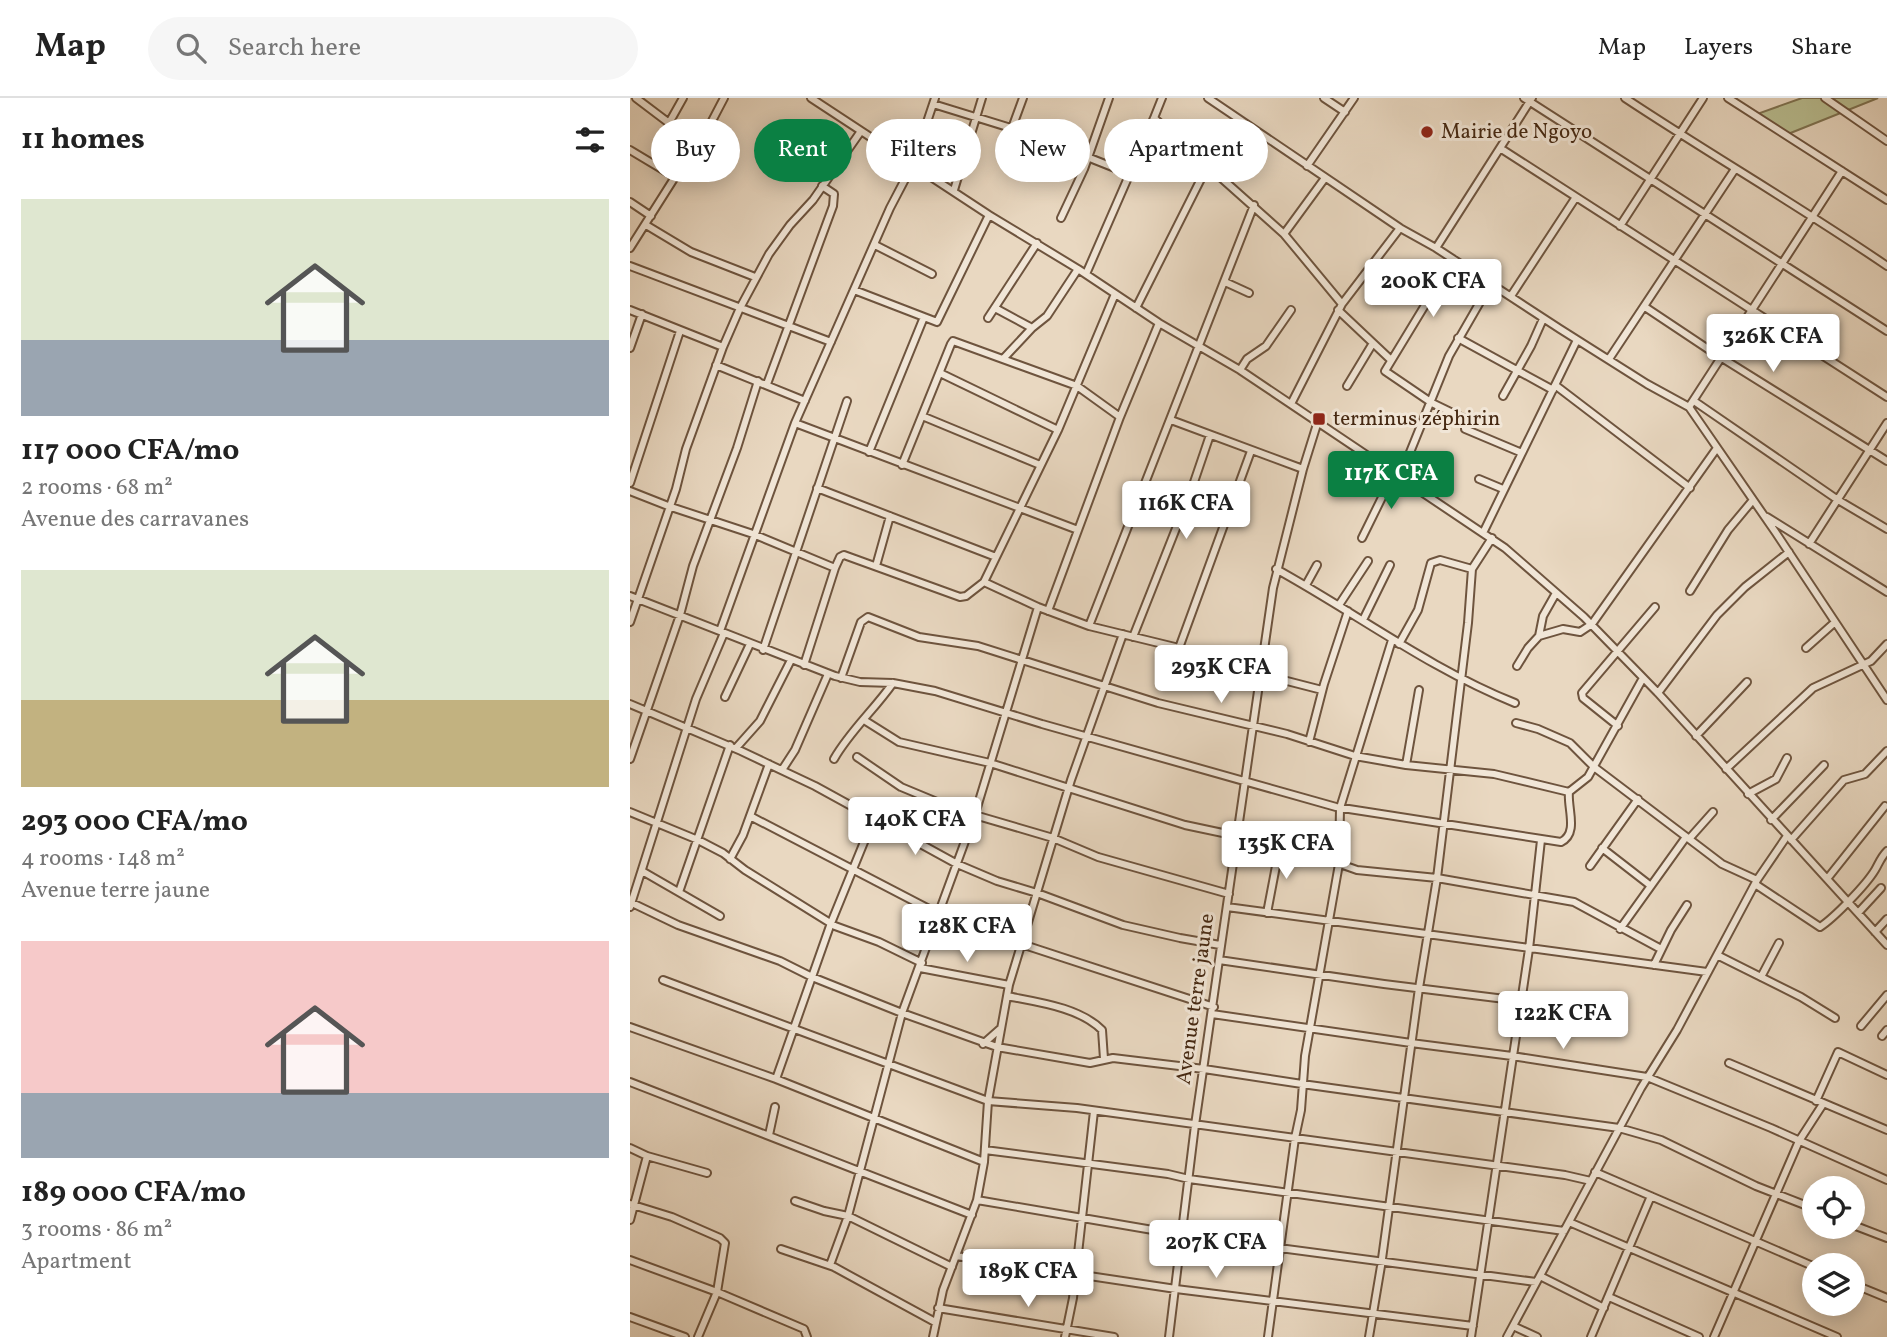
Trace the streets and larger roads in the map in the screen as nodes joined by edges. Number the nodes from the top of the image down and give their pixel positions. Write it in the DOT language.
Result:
graph roads {
  1 [pos="636,98"];
  2 [pos="683,98"];
  3 [pos="724,98"];
  4 [pos="811,98"];
  5 [pos="827,98"];
  6 [pos="982,98"];
  7 [pos="1023,98"];
  8 [pos="1110,98"];
  9 [pos="1161,98"];
  10 [pos="1324,98"];
  11 [pos="1354,98"];
  12 [pos="1625,98"];
  13 [pos="1703,98"];
  14 [pos="1728,98"];
  15 [pos="1825,98"];
  16 [pos="1211,99"];
  17 [pos="1528,99"];
  18 [pos="934,101"];
  19 [pos="823,106"];
  20 [pos="1345,112"];
  21 [pos="976,118"];
  22 [pos="1154,118"];
  23 [pos="664,119"];
  24 [pos="671,119"];
  25 [pos="713,119"];
  26 [pos="928,119"];
  27 [pos="1015,119"];
  28 [pos="995,123"];
  29 [pos="861,131"];
  30 [pos="866,134"];
  31 [pos="1680,134"];
  32 [pos="1887,141"];
  33 [pos="1500,148"];
  34 [pos="630,150"];
  35 [pos="1090,152"];
  36 [pos="651,163"];
  37 [pos="1307,166"];
  38 [pos="1735,169"];
  39 [pos="1842,172"];
  40 [pos="1325,178"];
  41 [pos="1651,178"];
  42 [pos="672,182"];
  43 [pos="904,182"];
  44 [pos="941,182"];
  45 [pos="1077,182"];
  46 [pos="1126,182"];
  47 [pos="1199,182"];
  48 [pos="1228,182"];
  49 [pos="822,186"];
  50 [pos="954,190"];
  51 [pos="1576,197"];
  52 [pos="1887,200"];
  53 [pos="630,202"];
  54 [pos="1254,205"];
  55 [pos="989,215"];
  56 [pos="1704,215"];
  57 [pos="651,216"];
  58 [pos="1814,216"];
  59 [pos="1061,218"];
  60 [pos="646,225"];
  61 [pos="1620,226"];
  62 [pos="1400,228"];
  63 [pos="1284,234"];
  64 [pos="1037,243"];
  65 [pos="875,245"];
  66 [pos="630,248"];
  67 [pos="1436,248"];
  68 [pos="1453,259"];
  69 [pos="1675,261"];
  70 [pos="1782,265"];
  71 [pos="630,266"];
  72 [pos="1887,266"];
  73 [pos="1078,269"];
  74 [pos="932,274"];
  75 [pos="1086,274"];
  76 [pos="755,277"];
  77 [pos="1225,282"];
  78 [pos="1491,283"];
  79 [pos="854,290"];
  80 [pos="1249,293"];
  81 [pos="1115,294"];
  82 [pos="1511,296"];
  83 [pos="1340,307"];
  84 [pos="1645,307"];
  85 [pos="740,308"];
  86 [pos="995,308"];
  87 [pos="1136,308"];
  88 [pos="630,310"];
  89 [pos="1291,310"];
  90 [pos="1753,311"];
  91 [pos="642,314"];
  92 [pos="924,317"];
  93 [pos="988,318"];
  94 [pos="1543,319"];
  95 [pos="1159,323"];
  96 [pos="790,326"];
  97 [pos="1032,328"];
  98 [pos="680,331"];
  99 [pos="1887,331"];
  100 [pos="1458,338"];
  101 [pos="1577,340"];
  102 [pos="831,342"];
  103 [pos="1373,343"];
  104 [pos="1198,346"];
  105 [pos="723,347"];
  106 [pos="630,348"];
  107 [pos="1722,358"];
  108 [pos="1003,359"];
  109 [pos="1609,359"];
  110 [pos="1391,360"];
  111 [pos="716,365"];
  112 [pos="1240,370"];
  113 [pos="1518,371"];
  114 [pos="940,373"];
  115 [pos="758,381"];
  116 [pos="766,384"];
  117 [pos="1077,386"];
  118 [pos="1347,386"];
  119 [pos="1554,388"];
  120 [pos="1503,396"];
  121 [pos="1887,397"];
  122 [pos="805,401"];
  123 [pos="847,401"];
  124 [pos="1432,403"];
  125 [pos="1291,404"];
  126 [pos="1691,404"];
  127 [pos="922,416"];
  128 [pos="1120,417"];
  129 [pos="1171,420"];
  130 [pos="1318,421"];
  131 [pos="795,423"];
  132 [pos="1887,424"];
  133 [pos="1058,430"];
  134 [pos="1210,435"];
  135 [pos="833,437"];
  136 [pos="1717,448"];
  137 [pos="1870,450"];
  138 [pos="1251,451"];
  139 [pos="869,452"];
  140 [pos="1522,453"];
  141 [pos="1887,461"];
  142 [pos="902,465"];
  143 [pos="1040,465"];
  144 [pos="1303,469"];
  145 [pos="1397,475"];
  146 [pos="1479,479"];
  147 [pos="630,483"];
  148 [pos="817,488"];
  149 [pos="1690,488"];
  150 [pos="1503,489"];
  151 [pos="630,491"];
  152 [pos="1753,500"];
  153 [pos="1838,500"];
  154 [pos="668,506"];
  155 [pos="1019,509"];
  156 [pos="1764,515"];
  157 [pos="890,516"];
  158 [pos="710,518"];
  159 [pos="1887,529"];
  160 [pos="1078,530"];
  161 [pos="1483,533"];
  162 [pos="753,534"];
  163 [pos="1362,538"];
  164 [pos="1492,538"];
  165 [pos="1809,544"];
  166 [pos="796,552"];
  167 [pos="1789,552"];
  168 [pos="996,557"];
  169 [pos="1368,561"];
  170 [pos="1317,565"];
  171 [pos="1390,565"];
  172 [pos="876,566"];
  173 [pos="835,568"];
  174 [pos="1276,569"];
  175 [pos="1472,569"];
  176 [pos="984,582"];
  177 [pos="1306,585"];
  178 [pos="1690,591"];
  179 [pos="1887,592"];
  180 [pos="1556,593"];
  181 [pos="630,596"];
  182 [pos="638,599"];
  183 [pos="1339,605"];
  184 [pos="1038,607"];
  185 [pos="1655,607"];
  186 [pos="1048,611"];
  187 [pos="1348,611"];
  188 [pos="680,615"];
  189 [pos="1363,620"];
  190 [pos="630,622"];
  191 [pos="1834,623"];
  192 [pos="1592,624"];
  193 [pos="1089,626"];
  194 [pos="722,632"];
  195 [pos="1123,634"];
  196 [pos="1539,636"];
  197 [pos="1133,637"];
  198 [pos="1392,640"];
  199 [pos="1399,644"];
  200 [pos="1887,644"];
  201 [pos="750,645"];
  202 [pos="1179,648"];
  203 [pos="1806,648"];
  204 [pos="763,650"];
  205 [pos="1618,652"];
  206 [pos="791,660"];
  207 [pos="1022,661"];
  208 [pos="804,665"];
  209 [pos="1863,665"];
  210 [pos="1517,666"];
  211 [pos="1261,671"];
  212 [pos="828,674"];
  213 [pos="841,678"];
  214 [pos="1461,678"];
  215 [pos="1643,678"];
  216 [pos="1747,682"];
  217 [pos="892,683"];
  218 [pos="1104,686"];
  219 [pos="1322,690"];
  220 [pos="1419,690"];
  221 [pos="1658,693"];
  222 [pos="725,697"];
  223 [pos="1887,701"];
  224 [pos="630,704"];
  225 [pos="1515,704"];
  226 [pos="647,710"];
  227 [pos="1006,713"];
  228 [pos="864,720"];
  229 [pos="1516,723"];
  230 [pos="1253,726"];
  231 [pos="1618,726"];
  232 [pos="689,728"];
  233 [pos="1086,736"];
  234 [pos="1696,736"];
  235 [pos="1309,742"];
  236 [pos="733,747"];
  237 [pos="1887,751"];
  238 [pos="857,757"];
  239 [pos="1355,757"];
  240 [pos="1787,758"];
  241 [pos="630,759"];
  242 [pos="834,759"];
  243 [pos="990,763"];
  244 [pos="769,764"];
  245 [pos="1406,765"];
  246 [pos="1824,765"];
  247 [pos="1594,767"];
  248 [pos="1726,769"];
  249 [pos="782,770"];
  250 [pos="1451,770"];
  251 [pos="1244,782"];
  252 [pos="1068,789"];
  253 [pos="1569,792"];
  254 [pos="1748,794"];
  255 [pos="1638,799"];
  256 [pos="1885,806"];
  257 [pos="1340,808"];
  258 [pos="630,812"];
  259 [pos="1713,812"];
  260 [pos="975,814"];
  261 [pos="750,817"];
  262 [pos="873,820"];
  263 [pos="1771,820"];
  264 [pos="658,823"];
  265 [pos="1444,824"];
  266 [pos="1238,835"];
  267 [pos="1053,838"];
  268 [pos="1688,838"];
  269 [pos="1789,838"];
  270 [pos="1541,839"];
  271 [pos="698,840"];
  272 [pos="1279,845"];
  273 [pos="1602,848"];
  274 [pos="1887,851"];
  275 [pos="730,859"];
  276 [pos="957,864"];
  277 [pos="1339,864"];
  278 [pos="1590,866"];
  279 [pos="853,869"];
  280 [pos="642,871"];
  281 [pos="1437,878"];
  282 [pos="1827,880"];
  283 [pos="1756,882"];
  284 [pos="1651,886"];
  285 [pos="1881,888"];
  286 [pos="679,892"];
  287 [pos="1037,893"];
  288 [pos="1229,894"];
  289 [pos="1536,895"];
  290 [pos="1847,902"];
  291 [pos="631,905"];
  292 [pos="1687,905"];
  293 [pos="1227,907"];
  294 [pos="1267,913"];
  295 [pos="1858,913"];
  296 [pos="940,915"];
  297 [pos="720,916"];
  298 [pos="1887,919"];
  299 [pos="1329,922"];
  300 [pos="831,923"];
  301 [pos="1620,929"];
  302 [pos="1875,932"];
  303 [pos="1427,934"];
  304 [pos="1022,942"];
  305 [pos="1780,943"];
  306 [pos="1220,945"];
  307 [pos="1887,945"];
  308 [pos="1529,948"];
  309 [pos="1661,949"];
  310 [pos="1717,955"];
  311 [pos="1219,960"];
  312 [pos="921,965"];
  313 [pos="1654,965"];
  314 [pos="1707,972"];
  315 [pos="1320,974"];
  316 [pos="812,977"];
  317 [pos="1761,977"];
  318 [pos="663,980"];
  319 [pos="1009,985"];
  320 [pos="1419,988"];
  321 [pos="1887,995"];
  322 [pos="1007,996"];
  323 [pos="1521,1001"];
  324 [pos="1213,1010"];
  325 [pos="902,1013"];
  326 [pos="1578,1013"];
  327 [pos="1835,1018"];
  328 [pos="1861,1026"];
  329 [pos="630,1027"];
  330 [pos="1310,1027"];
  331 [pos="795,1029"];
  332 [pos="1001,1029"];
  333 [pos="1411,1043"];
  334 [pos="983,1044"];
  335 [pos="998,1047"];
  336 [pos="1512,1056"];
  337 [pos="1104,1059"];
  338 [pos="1729,1063"];
  339 [pos="889,1064"];
  340 [pos="1204,1069"];
  341 [pos="1887,1075"];
  342 [pos="1647,1077"];
  343 [pos="776,1079"];
  344 [pos="630,1082"];
  345 [pos="1302,1084"];
  346 [pos="1404,1098"];
  347 [pos="988,1101"];
  348 [pos="1819,1102"];
  349 [pos="775,1107"];
  350 [pos="1094,1111"];
  351 [pos="1504,1111"];
  352 [pos="873,1119"];
  353 [pos="1195,1125"];
  354 [pos="1619,1128"];
  355 [pos="1887,1130"];
  356 [pos="769,1135"];
  357 [pos="1295,1138"];
  358 [pos="1799,1141"];
  359 [pos="630,1148"];
  360 [pos="985,1150"];
  361 [pos="1396,1152"];
  362 [pos="648,1156"];
  363 [pos="984,1162"];
  364 [pos="1087,1164"];
  365 [pos="1496,1167"];
  366 [pos="859,1169"];
  367 [pos="1595,1172"];
  368 [pos="708,1173"];
  369 [pos="1189,1179"];
  370 [pos="1887,1180"];
  371 [pos="1591,1181"];
  372 [pos="1288,1192"];
  373 [pos="1776,1193"];
  374 [pos="1651,1196"];
  375 [pos="977,1200"];
  376 [pos="795,1201"];
  377 [pos="1802,1204"];
  378 [pos="632,1205"];
  379 [pos="1389,1206"];
  380 [pos="972,1215"];
  381 [pos="848,1216"];
  382 [pos="1081,1218"];
  383 [pos="1489,1219"];
  384 [pos="630,1220"];
  385 [pos="1569,1223"];
  386 [pos="1865,1230"];
  387 [pos="1564,1231"];
  388 [pos="1182,1235"];
  389 [pos="1887,1238"];
  390 [pos="1754,1242"];
  391 [pos="1280,1247"];
  392 [pos="1631,1247"];
  393 [pos="781,1249"];
  394 [pos="956,1256"];
  395 [pos="630,1260"];
  396 [pos="1382,1262"];
  397 [pos="1802,1262"];
  398 [pos="830,1265"];
  399 [pos="951,1267"];
  400 [pos="1481,1273"];
  401 [pos="1075,1274"];
  402 [pos="1538,1279"];
  403 [pos="1865,1288"];
  404 [pos="1176,1289"];
  405 [pos="717,1292"];
  406 [pos="1735,1292"];
  407 [pos="1609,1297"];
  408 [pos="1887,1298"];
  409 [pos="1273,1301"];
  410 [pos="938,1308"];
  411 [pos="1604,1308"];
  412 [pos="1373,1313"];
  413 [pos="630,1317"];
  414 [pos="935,1322"];
  415 [pos="1513,1325"];
  416 [pos="1473,1326"];
  417 [pos="1066,1333"];
  418 [pos="685,1337"];
  419 [pos="698,1337"];
  420 [pos="807,1337"];
  421 [pos="933,1337"];
  422 [pos="1114,1337"];
  423 [pos="1170,1337"];
  424 [pos="1268,1337"];
  425 [pos="1369,1337"];
  426 [pos="1471,1337"];
  427 [pos="1507,1337"];
  428 [pos="1537,1337"];
  429 [pos="1591,1337"];
  430 [pos="1699,1337"];
  431 [pos="1714,1337"];
  432 [pos="1837,1337"];
  1 -- 23 [label="street"];
  2 -- 24 [label="street"];
  3 -- 25 [label="street"];
  4 -- 19 [label="street"];
  5 -- 19 [label="street"];
  6 -- 21 [label="street"];
  7 -- 27 [label="street"];
  8 -- 35 [label="street"];
  9 -- 22 [label="street"];
  10 -- 20 [label="street"];
  11 -- 20 [label="street"];
  12 -- 31 [label="street"];
  13 -- 31 [label="street"];
  14 -- 39 [label="street"];
  15 -- 32 [label="street"];
  16 -- 37 [label="street"];
  17 -- 33 [label="street"];
  17 -- 41 [label="street"];
  18 -- 21 [label="street"];
  18 -- 26 [label="street"];
  19 -- 29 [label="street"];
  20 -- 37 [label="street"];
  21 -- 28 [label="street"];
  21 -- 50 [label="street"];
  29 -- 30 [label="street"];
  29 -- 49 [label="street"];
  31 -- 38 [label="street"];
  31 -- 41 [label="street"];
  33 -- 51 [label="street"];
  33 -- 67 [label="street"];
  34 -- 36 [label="street"];
  37 -- 40 [label="street"];
  38 -- 56 [label="street"];
  38 -- 58 [label="street"];
  39 -- 52 [label="street"];
  39 -- 58 [label="street"];
  40 -- 62 [label="street"];
  40 -- 63 [label="street"];
  41 -- 56 [label="street"];
  41 -- 61 [label="street"];
  42 -- 57 [label="street"];
  43 -- 65 [label="street"];
  44 -- 50 [label="street"];
  45 -- 59 [label="street"];
  46 -- 75 [label="street"];
  47 -- 87 [label="street"];
  48 -- 54 [label="street"];
  49 -- 76 [label="street"];
  49 -- 96 [label="street"];
  50 -- 55 [label="street"];
  51 -- 61 [label="street"];
  51 -- 82 [label="street"];
  53 -- 57 [label="street"];
  54 -- 63 [label="street"];
  54 -- 77 [label="street"];
  55 -- 64 [label="street"];
  55 -- 92 [label="street"];
  56 -- 69 [label="street"];
  56 -- 70 [label="street"];
  57 -- 60 [label="street"];
  58 -- 70 [label="street"];
  58 -- 72 [label="street"];
  60 -- 66 [label="street"];
  60 -- 76 [label="street"];
  61 -- 69 [label="street"];
  62 -- 67 [label="street"];
  62 -- 83 [label="street"];
  63 -- 83 [label="street"];
  64 -- 73 [label="street"];
  64 -- 86 [label="street"];
  65 -- 74 [label="street"];
  65 -- 79 [label="street"];
  67 -- 68 [label="street"];
  68 -- 78 [label="street"];
  68 -- 110 [label="street"];
  69 -- 84 [label="street"];
  69 -- 90 [label="street"];
  70 -- 90 [label="street"];
  70 -- 99 [label="street"];
  71 -- 85 [label="street"];
  73 -- 75 [label="street"];
  73 -- 97 [label="street"];
  75 -- 81 [label="street"];
  76 -- 85 [label="street"];
  77 -- 80 [label="street"];
  77 -- 104 [label="street"];
  78 -- 82 [label="street"];
  78 -- 100 [label="street"];
  79 -- 92 [label="street"];
  79 -- 102 [label="street"];
  81 -- 87 [label="street"];
  81 -- 117 [label="street"];
  82 -- 94 [label="street"];
  83 -- 103 [label="street"];
  83 -- 125 [label="street"];
  84 -- 107 [label="street"];
  84 -- 109 [label="street"];
  85 -- 96 [label="street"];
  85 -- 105 [label="street"];
  86 -- 93 [label="street"];
  86 -- 97 [label="street"];
  87 -- 95 [label="street"];
  88 -- 91 [label="street"];
  89 -- 112 [label="street"];
  90 -- 107 [label="street"];
  90 -- 121 [label="street"];
  91 -- 98 [label="street"];
  91 -- 106 [label="street"];
  92 -- 139 [label="street"];
  94 -- 101 [label="street"];
  94 -- 113 [label="street"];
  95 -- 104 [label="street"];
  95 -- 128 [label="street"];
  96 -- 102 [label="street"];
  96 -- 116 [label="street"];
  97 -- 108 [label="street"];
  98 -- 105 [label="street"];
  98 -- 147 [label="street"];
  100 -- 113 [label="street"];
  100 -- 124 [label="street"];
  101 -- 109 [label="street"];
  101 -- 119 [label="street"];
  102 -- 122 [label="street"];
  103 -- 110 [label="street"];
  103 -- 118 [label="street"];
  104 -- 112 [label="street"];
  104 -- 129 [label="street"];
  105 -- 111 [label="street"];
  107 -- 126 [label="street"];
  107 -- 137 [label="street"];
  108 -- 114 [label="street"];
  108 -- 117 [label="street"];
  109 -- 126 [label="street"];
  110 -- 124 [label="street"];
  111 -- 115 [label="street"];
  111 -- 154 [label="street"];
  112 -- 125 [label="street"];
  113 -- 119 [label="street"];
  113 -- 120 [label="street"];
  114 -- 127 [label="street"];
  114 -- 133 [label="street"];
  115 -- 116 [label="street"];
  115 -- 158 [label="street"];
  116 -- 122 [label="street"];
  117 -- 128 [label="street"];
  117 -- 133 [label="street"];
  119 -- 140 [label="street"];
  119 -- 149 [label="street"];
  122 -- 131 [label="street"];
  123 -- 135 [label="street"];
  124 -- 140 [label="street"];
  124 -- 145 [label="street"];
  125 -- 130 [label="street"];
  126 -- 136 [label="street"];
  126 -- 153 [label="street"];
  127 -- 142 [label="street"];
  127 -- 143 [label="street"];
  128 -- 160 [label="street"];
  129 -- 134 [label="street"];
  129 -- 193 [label="street"];
  130 -- 144 [label="street, Avenue terre jaune"];
  130 -- 145 [label="street"];
  131 -- 135 [label="street"];
  131 -- 162 [label="street"];
  132 -- 137 [label="street"];
  133 -- 143 [label="street"];
  134 -- 138 [label="street"];
  134 -- 197 [label="street"];
  135 -- 139 [label="street"];
  135 -- 148 [label="street"];
  136 -- 149 [label="street"];
  136 -- 152 [label="street"];
  137 -- 141 [label="street"];
  137 -- 153 [label="street"];
  138 -- 144 [label="street"];
  138 -- 202 [label="street"];
  139 -- 142 [label="street"];
  140 -- 150 [label="street"];
  142 -- 155 [label="street"];
  143 -- 155 [label="street"];
  144 -- 174 [label="street, Avenue terre jaune"];
  145 -- 161 [label="street"];
  145 -- 163 [label="street"];
  146 -- 150 [label="street"];
  148 -- 157 [label="street"];
  148 -- 166 [label="street"];
  149 -- 192 [label="street"];
  150 -- 161 [label="street"];
  151 -- 154 [label="street"];
  152 -- 156 [label="street"];
  152 -- 178 [label="street"];
  153 -- 159 [label="street"];
  153 -- 165 [label="street"];
  154 -- 158 [label="street"];
  154 -- 182 [label="street"];
  155 -- 160 [label="street"];
  155 -- 168 [label="street"];
  156 -- 165 [label="street"];
  156 -- 167 [label="street"];
  157 -- 168 [label="street"];
  157 -- 172 [label="street"];
  158 -- 162 [label="street"];
  158 -- 188 [label="street"];
  160 -- 186 [label="street"];
  161 -- 164 [label="street"];
  162 -- 166 [label="street"];
  162 -- 194 [label="street"];
  164 -- 175 [label="street"];
  164 -- 180 [label="street"];
  165 -- 179 [label="street"];
  166 -- 173 [label="street"];
  166 -- 204 [label="street"];
  167 -- 191 [label="street"];
  167 -- 221 [label="street"];
  168 -- 176 [label="street"];
  169 -- 183 [label="street"];
  170 -- 177 [label="street"];
  171 -- 189 [label="street"];
  172 -- 173 [label="street"];
  172 -- 176 [label="street"];
  173 -- 208 [label="street"];
  174 -- 177 [label="street"];
  174 -- 211 [label="street, Avenue terre jaune"];
  175 -- 199 [label="street"];
  175 -- 214 [label="street"];
  176 -- 184 [label="street"];
  177 -- 183 [label="street"];
  180 -- 192 [label="street"];
  180 -- 196 [label="street"];
  181 -- 182 [label="street"];
  182 -- 188 [label="street"];
  182 -- 190 [label="street"];
  183 -- 187 [label="street"];
  184 -- 186 [label="street"];
  184 -- 207 [label="street"];
  185 -- 205 [label="street"];
  186 -- 193 [label="street"];
  187 -- 189 [label="street"];
  187 -- 219 [label="street"];
  188 -- 194 [label="street"];
  188 -- 226 [label="street"];
  189 -- 198 [label="street"];
  191 -- 203 [label="street"];
  191 -- 209 [label="street"];
  192 -- 196 [label="street"];
  192 -- 205 [label="street"];
  193 -- 195 [label="street"];
  194 -- 201 [label="street"];
  194 -- 232 [label="street"];
  195 -- 197 [label="street"];
  195 -- 218 [label="street"];
  196 -- 210 [label="street"];
  197 -- 202 [label="street"];
  198 -- 199 [label="street"];
  198 -- 239 [label="street"];
  199 -- 214 [label="street"];
  200 -- 209 [label="street"];
  201 -- 204 [label="street"];
  201 -- 222 [label="street"];
  202 -- 211 [label="street"];
  204 -- 206 [label="street"];
  205 -- 215 [label="street"];
  205 -- 231 [label="street"];
  206 -- 208 [label="street"];
  206 -- 236 [label="street"];
  207 -- 213 [label="street"];
  207 -- 218 [label="street"];
  207 -- 227 [label="street"];
  208 -- 212 [label="street"];
  209 -- 223 [label="street"];
  209 -- 248 [label="street"];
  211 -- 219 [label="street"];
  211 -- 230 [label="street, Avenue terre jaune"];
  212 -- 213 [label="street"];
  212 -- 249 [label="street"];
  213 -- 217 [label="street"];
  214 -- 225 [label="street"];
  214 -- 250 [label="street"];
  215 -- 221 [label="street"];
  215 -- 231 [label="street"];
  216 -- 234 [label="street"];
  217 -- 227 [label="street"];
  217 -- 228 [label="street"];
  218 -- 230 [label="street"];
  218 -- 233 [label="street"];
  219 -- 235 [label="street"];
  220 -- 245 [label="street"];
  221 -- 234 [label="street"];
  224 -- 226 [label="street"];
  226 -- 232 [label="street"];
  226 -- 241 [label="street"];
  227 -- 233 [label="street"];
  227 -- 243 [label="street"];
  228 -- 242 [label="street"];
  228 -- 243 [label="street"];
  229 -- 247 [label="street"];
  230 -- 235 [label="street"];
  230 -- 251 [label="street, Avenue terre jaune"];
  231 -- 247 [label="street"];
  232 -- 236 [label="street"];
  232 -- 264 [label="street"];
  233 -- 251 [label="street"];
  233 -- 252 [label="street"];
  234 -- 248 [label="street"];
  235 -- 239 [label="street"];
  236 -- 244 [label="street"];
  236 -- 271 [label="street"];
  237 -- 269 [label="street"];
  238 -- 260 [label="street"];
  239 -- 245 [label="street"];
  239 -- 257 [label="street"];
  240 -- 254 [label="street"];
  243 -- 252 [label="street"];
  243 -- 260 [label="street"];
  244 -- 249 [label="street"];
  244 -- 261 [label="street"];
  245 -- 250 [label="street"];
  246 -- 263 [label="street"];
  247 -- 253 [label="street"];
  247 -- 255 [label="street"];
  248 -- 254 [label="street"];
  249 -- 262 [label="street"];
  250 -- 253 [label="street"];
  250 -- 265 [label="street"];
  251 -- 257 [label="street"];
  251 -- 266 [label="street, Avenue terre jaune"];
  252 -- 266 [label="street"];
  252 -- 267 [label="street"];
  253 -- 270 [label="street"];
  254 -- 263 [label="street"];
  255 -- 268 [label="street"];
  255 -- 273 [label="street"];
  256 -- 282 [label="street"];
  257 -- 265 [label="street"];
  257 -- 277 [label="street"];
  258 -- 264 [label="street"];
  259 -- 268 [label="street"];
  260 -- 267 [label="street"];
  260 -- 276 [label="street"];
  261 -- 275 [label="street"];
  261 -- 279 [label="street"];
  262 -- 276 [label="street"];
  262 -- 279 [label="street"];
  263 -- 269 [label="street"];
  264 -- 271 [label="street"];
  264 -- 280 [label="street"];
  265 -- 270 [label="street"];
  265 -- 281 [label="street"];
  266 -- 272 [label="street"];
  266 -- 288 [label="street, Avenue terre jaune"];
  267 -- 287 [label="street"];
  267 -- 288 [label="street"];
  268 -- 283 [label="street"];
  268 -- 284 [label="street"];
  269 -- 282 [label="street"];
  269 -- 283 [label="street"];
  270 -- 289 [label="street"];
  271 -- 275 [label="street"];
  271 -- 286 [label="street"];
  272 -- 277 [label="street"];
  272 -- 294 [label="street"];
  273 -- 278 [label="street"];
  273 -- 284 [label="street"];
  274 -- 290 [label="street"];
  275 -- 300 [label="street"];
  276 -- 287 [label="street"];
  276 -- 296 [label="street"];
  277 -- 281 [label="street"];
  277 -- 299 [label="street"];
  279 -- 296 [label="street"];
  279 -- 300 [label="street"];
  280 -- 286 [label="street"];
  280 -- 291 [label="street"];
  281 -- 289 [label="street"];
  281 -- 303 [label="street"];
  282 -- 290 [label="street"];
  283 -- 290 [label="street"];
  283 -- 310 [label="street"];
  284 -- 301 [label="street"];
  285 -- 295 [label="street"];
  286 -- 297 [label="street"];
  287 -- 304 [label="street"];
  287 -- 306 [label="street"];
  288 -- 293 [label="street, Avenue terre jaune"];
  289 -- 301 [label="street"];
  289 -- 308 [label="street"];
  290 -- 295 [label="street"];
  291 -- 316 [label="street"];
  292 -- 309 [label="street"];
  293 -- 294 [label="street"];
  293 -- 306 [label="street, Avenue terre jaune"];
  294 -- 299 [label="street"];
  295 -- 302 [label="street"];
  296 -- 304 [label="street"];
  296 -- 312 [label="street"];
  298 -- 302 [label="street"];
  299 -- 303 [label="street"];
  299 -- 315 [label="street"];
  300 -- 312 [label="street"];
  300 -- 316 [label="street"];
  301 -- 309 [label="street"];
  302 -- 307 [label="street"];
  303 -- 308 [label="street"];
  303 -- 320 [label="street"];
  304 -- 319 [label="street"];
  304 -- 324 [label="street"];
  305 -- 317 [label="street"];
  306 -- 311 [label="street, Avenue terre jaune"];
  308 -- 313 [label="street"];
  308 -- 323 [label="street"];
  309 -- 313 [label="street"];
  310 -- 314 [label="street"];
  310 -- 317 [label="street"];
  311 -- 315 [label="street"];
  311 -- 324 [label="street, Avenue terre jaune"];
  312 -- 319 [label="street"];
  312 -- 325 [label="street"];
  313 -- 314 [label="street"];
  314 -- 342 [label="street"];
  315 -- 320 [label="street"];
  315 -- 330 [label="street"];
  316 -- 325 [label="street"];
  316 -- 331 [label="street"];
  317 -- 327 [label="street"];
  318 -- 331 [label="street"];
  319 -- 322 [label="street"];
  320 -- 323 [label="street"];
  320 -- 333 [label="street"];
  321 -- 328 [label="street"];
  322 -- 332 [label="street"];
  322 -- 337 [label="street"];
  323 -- 326 [label="street"];
  323 -- 336 [label="street"];
  324 -- 330 [label="street"];
  324 -- 340 [label="street, Avenue terre jaune"];
  325 -- 334 [label="street"];
  325 -- 339 [label="street"];
  329 -- 343 [label="street"];
  330 -- 333 [label="street"];
  330 -- 345 [label="street"];
  331 -- 339 [label="street"];
  331 -- 343 [label="street"];
  332 -- 334 [label="street"];
  332 -- 335 [label="street"];
  333 -- 336 [label="street"];
  333 -- 346 [label="street"];
  334 -- 335 [label="street"];
  335 -- 337 [label="street"];
  335 -- 347 [label="street"];
  336 -- 342 [label="street"];
  336 -- 351 [label="street"];
  337 -- 340 [label="street"];
  338 -- 348 [label="street"];
  339 -- 347 [label="street"];
  339 -- 352 [label="street"];
  340 -- 345 [label="street"];
  340 -- 353 [label="street, Avenue terre jaune"];
  341 -- 348 [label="street"];
  342 -- 354 [label="street"];
  342 -- 358 [label="street"];
  343 -- 352 [label="street"];
  344 -- 356 [label="street"];
  345 -- 346 [label="street"];
  345 -- 357 [label="street"];
  346 -- 351 [label="street"];
  346 -- 361 [label="street"];
  347 -- 350 [label="street"];
  347 -- 360 [label="street"];
  348 -- 355 [label="street"];
  348 -- 358 [label="street"];
  349 -- 356 [label="street"];
  350 -- 353 [label="street"];
  350 -- 364 [label="street"];
  351 -- 354 [label="street"];
  351 -- 365 [label="street"];
  352 -- 363 [label="street"];
  352 -- 366 [label="street"];
  353 -- 357 [label="street"];
  353 -- 369 [label="street, Avenue terre jaune"];
  354 -- 367 [label="street"];
  354 -- 373 [label="street"];
  356 -- 366 [label="street"];
  357 -- 361 [label="street"];
  357 -- 372 [label="street"];
  358 -- 370 [label="street"];
  358 -- 373 [label="street"];
  359 -- 362 [label="street"];
  360 -- 363 [label="street"];
  360 -- 364 [label="street"];
  361 -- 365 [label="street"];
  361 -- 379 [label="street"];
  362 -- 368 [label="street"];
  362 -- 378 [label="street"];
  363 -- 375 [label="street"];
  364 -- 369 [label="street"];
  364 -- 382 [label="street"];
  365 -- 371 [label="street"];
  365 -- 383 [label="street"];
  366 -- 380 [label="street"];
  366 -- 381 [label="street"];
  367 -- 371 [label="street"];
  367 -- 374 [label="street"];
  369 -- 372 [label="street"];
  369 -- 388 [label="street, Avenue terre jaune"];
  371 -- 385 [label="street"];
  372 -- 379 [label="street"];
  372 -- 391 [label="street"];
  373 -- 377 [label="street"];
  373 -- 390 [label="street"];
  374 -- 390 [label="street"];
  374 -- 392 [label="street"];
  375 -- 380 [label="street"];
  375 -- 382 [label="street"];
  376 -- 381 [label="street"];
  378 -- 384 [label="street"];
  378 -- 405 [label="street"];
  379 -- 383 [label="street"];
  379 -- 396 [label="street"];
  380 -- 394 [label="street"];
  381 -- 398 [label="street"];
  381 -- 399 [label="street"];
  382 -- 388 [label="street"];
  382 -- 401 [label="street"];
  383 -- 387 [label="street"];
  383 -- 400 [label="street"];
  385 -- 387 [label="street"];
  385 -- 392 [label="street"];
  386 -- 389 [label="street"];
  387 -- 402 [label="street"];
  388 -- 391 [label="street"];
  388 -- 404 [label="street, Avenue terre jaune"];
  390 -- 397 [label="street"];
  390 -- 406 [label="street"];
  391 -- 396 [label="street"];
  391 -- 409 [label="street"];
  392 -- 406 [label="street"];
  392 -- 407 [label="street"];
  393 -- 398 [label="street"];
  394 -- 399 [label="street"];
  394 -- 401 [label="street"];
  395 -- 405 [label="street"];
  396 -- 400 [label="street"];
  396 -- 412 [label="street"];
  398 -- 414 [label="street"];
  399 -- 410 [label="street"];
  400 -- 402 [label="street"];
  400 -- 416 [label="street"];
  401 -- 404 [label="street"];
  401 -- 417 [label="street"];
  402 -- 411 [label="street"];
  402 -- 415 [label="street"];
  403 -- 408 [label="street"];
  404 -- 409 [label="street"];
  404 -- 423 [label="street, Avenue terre jaune"];
  405 -- 419 [label="street"];
  405 -- 420 [label="street"];
  406 -- 431 [label="street"];
  406 -- 432 [label="street"];
  407 -- 411 [label="street"];
  407 -- 430 [label="street"];
  409 -- 412 [label="street"];
  409 -- 424 [label="street"];
  410 -- 414 [label="street"];
  410 -- 417 [label="street"];
  411 -- 429 [label="street"];
  412 -- 416 [label="street"];
  412 -- 425 [label="street"];
  413 -- 418 [label="street"];
  414 -- 421 [label="street"];
  415 -- 427 [label="street"];
  415 -- 428 [label="street"];
  416 -- 426 [label="street"];
  417 -- 422 [label="street"];
}
